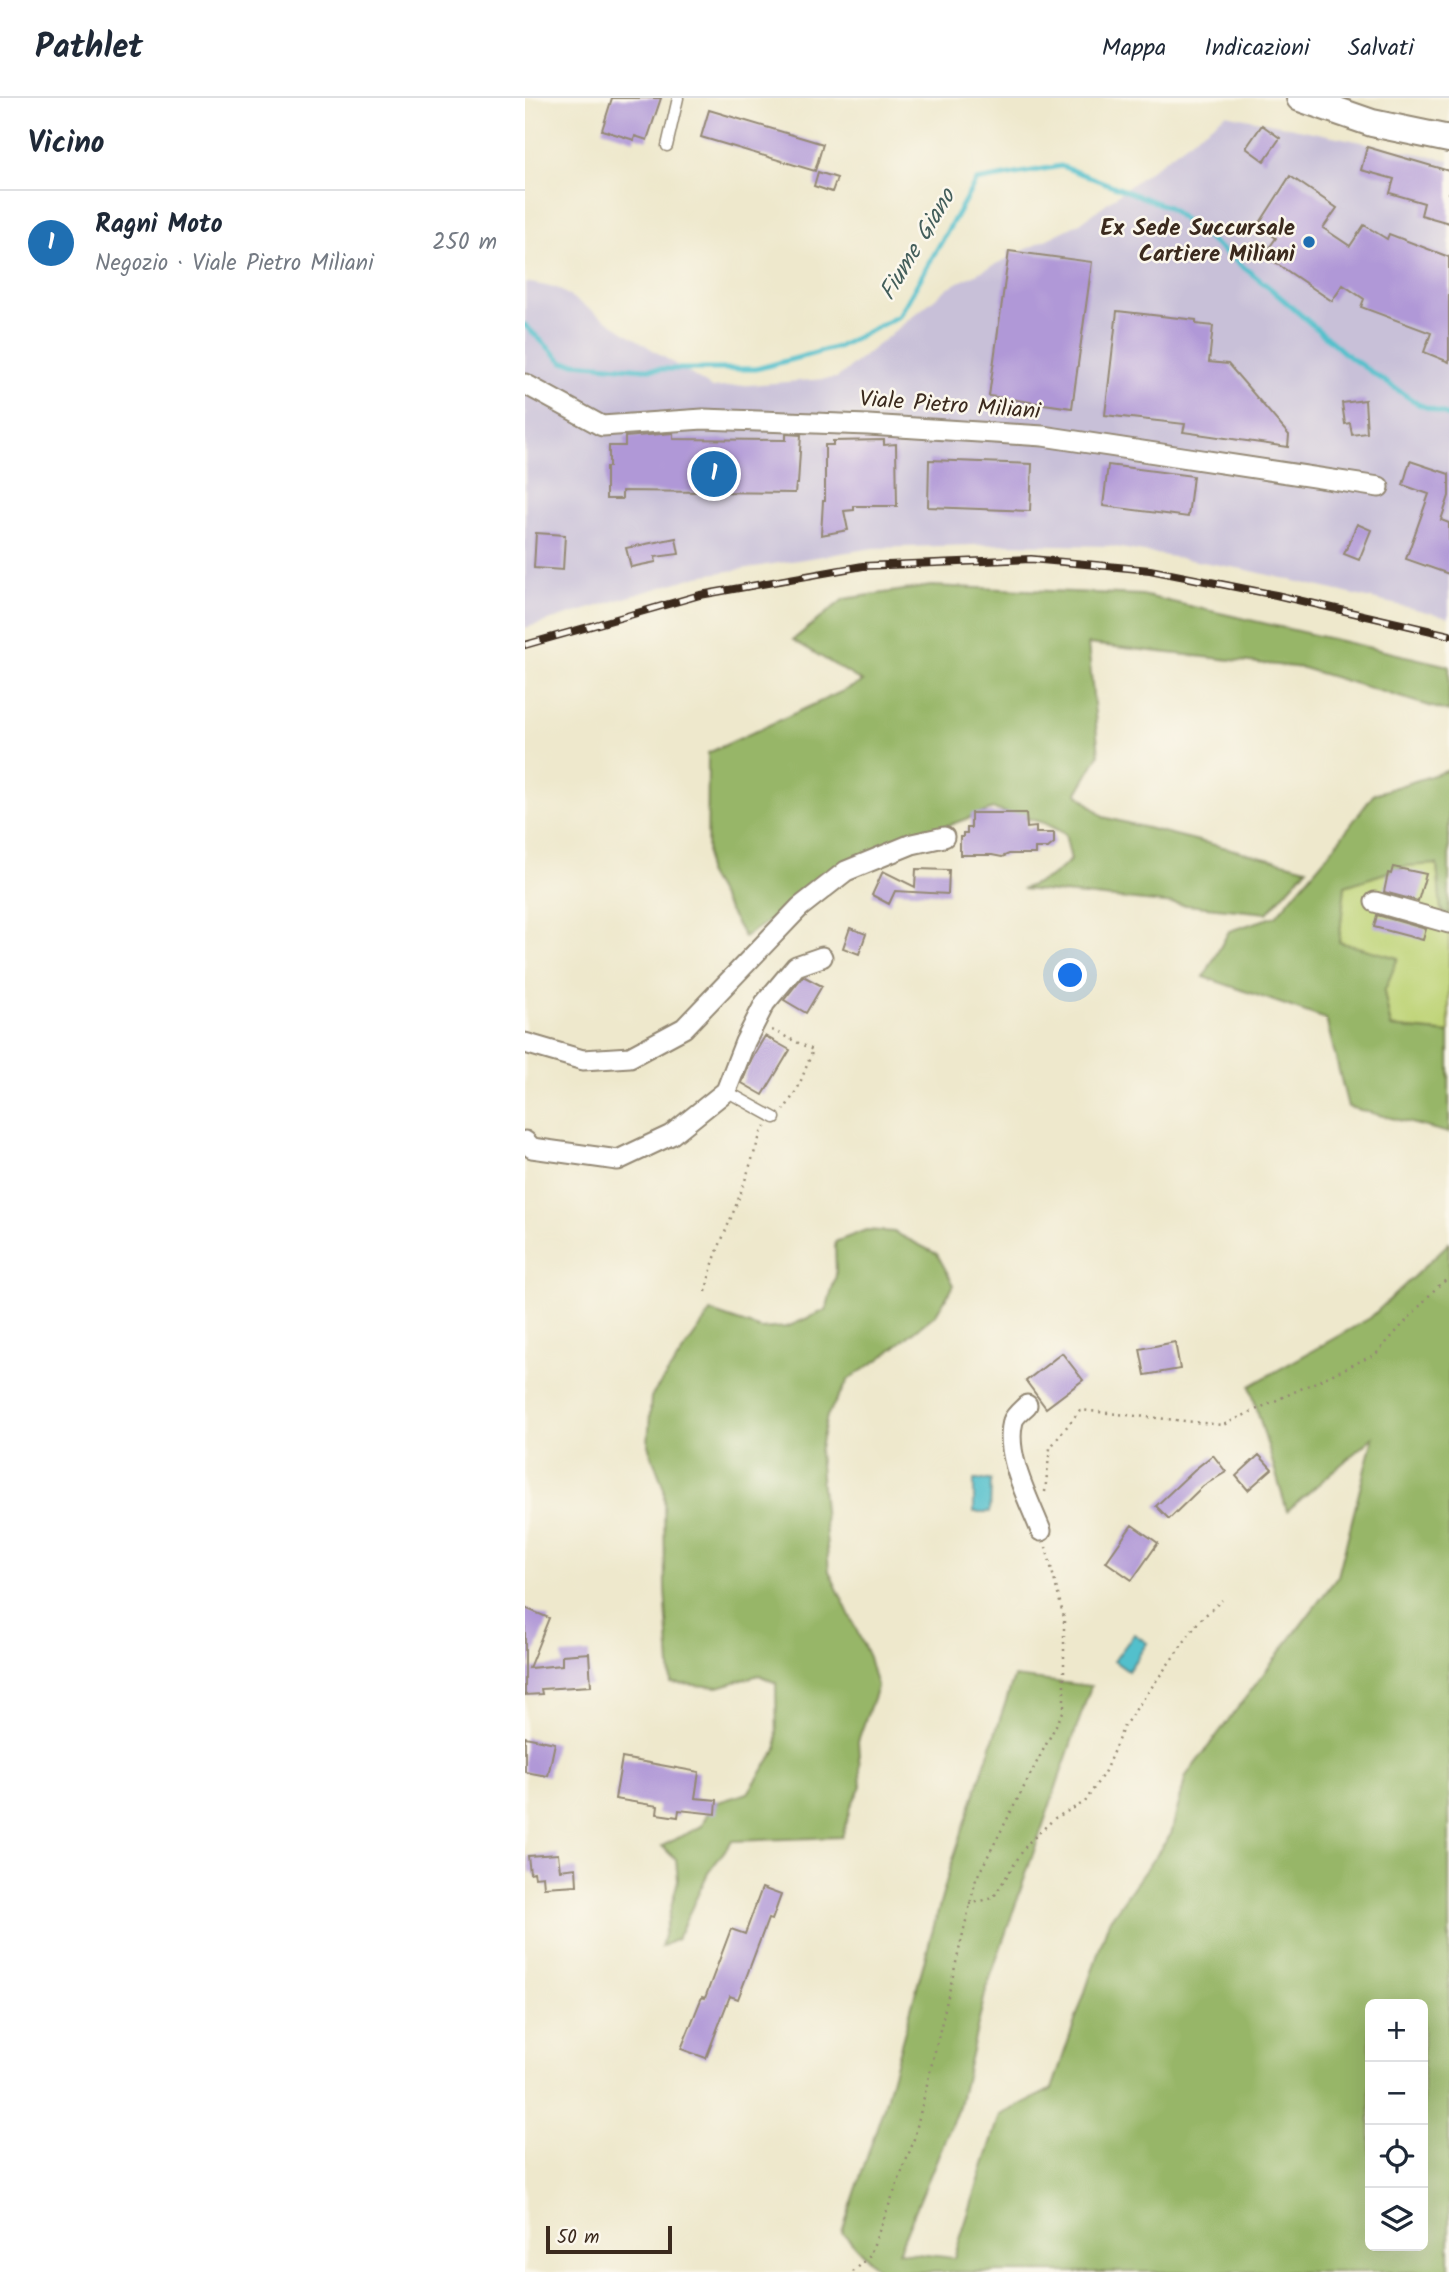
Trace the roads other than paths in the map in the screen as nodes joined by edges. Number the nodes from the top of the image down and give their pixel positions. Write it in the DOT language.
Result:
graph roads {
  1 [pos="678,98"];
  2 [pos="1300,98"];
  3 [pos="1449,139"];
  4 [pos="667,146"];
  5 [pos="525,384"];
  6 [pos="1379,487"];
  7 [pos="944,837"];
  8 [pos="1375,902"];
  9 [pos="1449,923"];
  10 [pos="822,957"];
  11 [pos="525,1043"];
  12 [pos="726,1091"];
  13 [pos="775,1118"];
  14 [pos="525,1141"];
  15 [pos="1027,1405"];
  16 [pos="1041,1531"];
  1 -- 4 [label="lane"];
  2 -- 3 [label="main road"];
  5 -- 6 [label="street, Viale Pietro Miliani"];
  7 -- 11 [label="street"];
  8 -- 9 [label="street"];
  10 -- 12 [label="street"];
  12 -- 13 [label="lane"];
  12 -- 14 [label="street"];
  15 -- 16 [label="street"];
}
